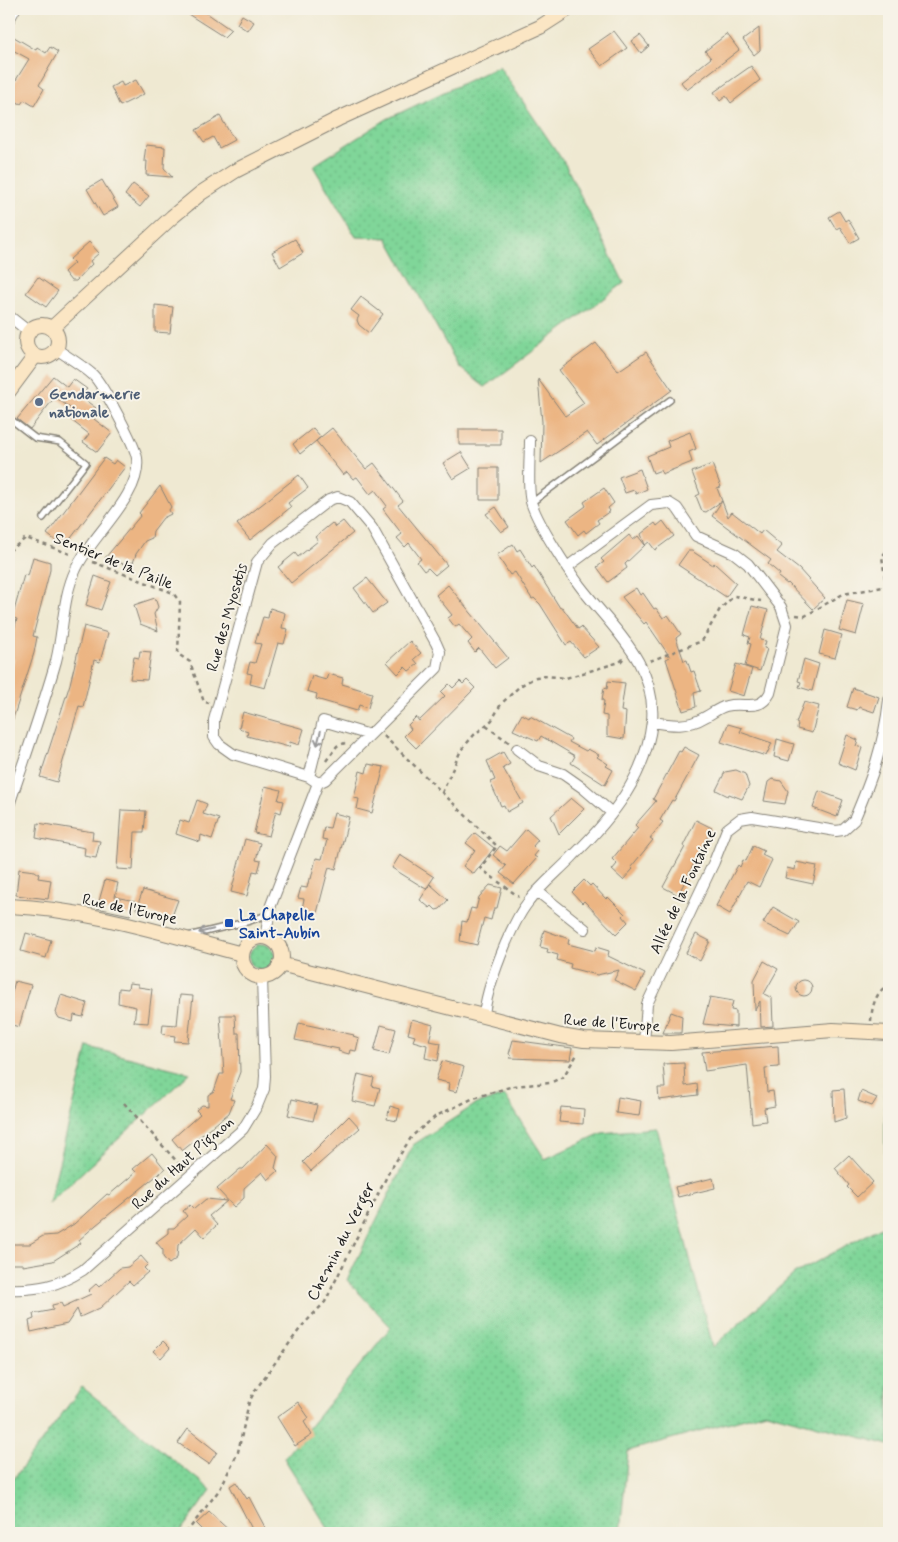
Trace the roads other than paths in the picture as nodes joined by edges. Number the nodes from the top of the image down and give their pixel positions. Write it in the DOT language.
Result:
graph roads {
  1 [pos="16,9"];
  2 [pos="568,9"];
  3 [pos="9,20"];
  4 [pos="9,316"];
  5 [pos="52,328"];
  6 [pos="28,331"];
  7 [pos="56,348"];
  8 [pos="35,356"];
  9 [pos="9,391"];
  10 [pos="670,400"];
  11 [pos="9,418"];
  12 [pos="530,441"];
  13 [pos="531,504"];
  14 [pos="43,518"];
  15 [pos="567,567"];
  16 [pos="889,700"];
  17 [pos="652,722"];
  18 [pos="373,731"];
  19 [pos="517,749"];
  20 [pos="309,777"];
  21 [pos="318,783"];
  22 [pos="9,805"];
  23 [pos="612,814"];
  24 [pos="537,891"];
  25 [pos="9,906"];
  26 [pos="9,911"];
  27 [pos="270,913"];
  28 [pos="584,929"];
  29 [pos="183,938"];
  30 [pos="264,938"];
  31 [pos="242,954"];
  32 [pos="280,964"];
  33 [pos="262,977"];
  34 [pos="484,1016"];
  35 [pos="889,1033"];
  36 [pos="644,1043"];
  37 [pos="9,1289"];
  1 -- 3 [label="street"];
  2 -- 5 [label="street"];
  4 -- 6 [label="street"];
  5 -- 6 [label="street"];
  5 -- 7 [label="street"];
  6 -- 8 [label="street"];
  7 -- 8 [label="street"];
  7 -- 22 [label="street"];
  8 -- 9 [label="street"];
  10 -- 13 [label="lane"];
  11 -- 14 [label="lane"];
  12 -- 13 [label="street"];
  13 -- 15 [label="street"];
  15 -- 17 [label="street"];
  15 -- 17 [label="street"];
  16 -- 36 [label="street, Allée de la Fontaine"];
  17 -- 23 [label="street"];
  18 -- 20 [label="street, one-way"];
  18 -- 20 [label="street, Rue des Myosotis"];
  18 -- 21 [label="street, Rue des Myosotis"];
  19 -- 23 [label="street"];
  20 -- 21 [label="street, Rue des Myosotis"];
  21 -- 27 [label="street, Rue des Myosotis"];
  23 -- 24 [label="street"];
  24 -- 28 [label="street"];
  24 -- 34 [label="street"];
  25 -- 26 [label="street"];
  25 -- 29 [label="street, Rue de l'Europe"];
  27 -- 29 [label="lane, one-way"];
  27 -- 30 [label="street, Rue des Myosotis"];
  29 -- 31 [label="street, Rue de l'Europe"];
  30 -- 31 [label="street"];
  30 -- 32 [label="street"];
  31 -- 33 [label="street"];
  32 -- 33 [label="street"];
  32 -- 34 [label="street, Rue de l'Europe"];
  33 -- 37 [label="street, Rue du Haut Pignon"];
  34 -- 36 [label="street, Rue de l'Europe"];
  35 -- 36 [label="street, Rue de l'Europe"];
}
